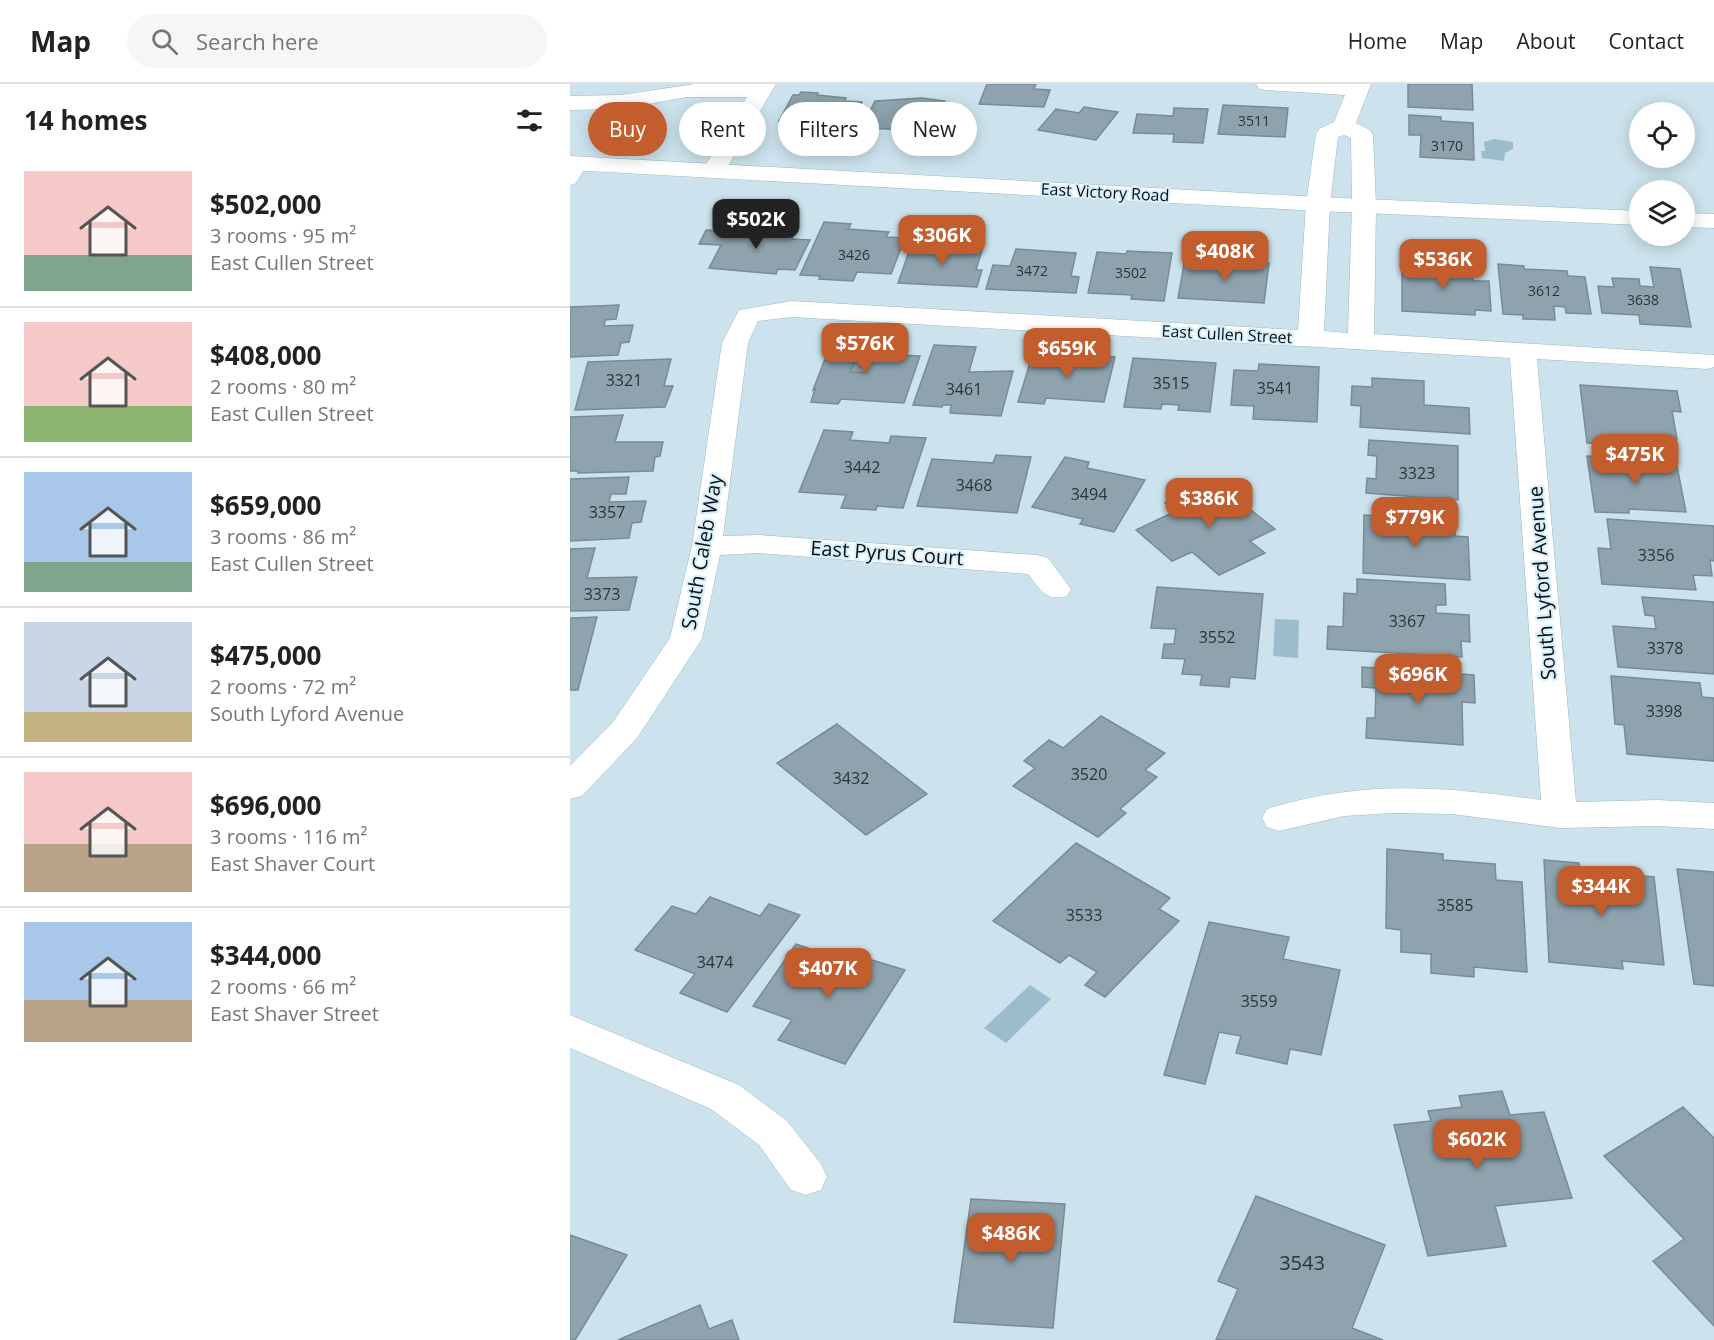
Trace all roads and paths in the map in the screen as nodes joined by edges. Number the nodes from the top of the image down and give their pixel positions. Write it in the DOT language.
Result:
graph roads {
  1 [pos="1267,84"];
  2 [pos="1359,86"];
  3 [pos="763,88"];
  4 [pos="570,102"];
  5 [pos="1344,126"];
  6 [pos="574,169"];
  7 [pos="714,171"];
  8 [pos="1318,204"];
  9 [pos="1364,206"];
  10 [pos="1629,218"];
  11 [pos="1695,220"];
  12 [pos="1714,221"];
  13 [pos="748,315"];
  14 [pos="1311,338"];
  15 [pos="1361,341"];
  16 [pos="1523,351"];
  17 [pos="1707,361"];
  18 [pos="706,546"];
  19 [pos="1056,589"];
  20 [pos="570,788"];
  21 [pos="1560,815"];
  22 [pos="1714,816"];
  23 [pos="1279,818"];
  24 [pos="570,1031"];
  25 [pos="806,1177"];
  1 -- 2 [label="street"];
  2 -- 5 [label="street"];
  3 -- 4 [label="street"];
  3 -- 7 [label="street"];
  5 -- 8 [label="street"];
  5 -- 9 [label="street"];
  6 -- 7 [label="street, East Victory Road"];
  7 -- 8 [label="street, East Victory Road"];
  8 -- 9 [label="street, East Victory Road"];
  8 -- 14 [label="street"];
  9 -- 10 [label="street, East Victory Road"];
  9 -- 15 [label="street"];
  11 -- 12 [label="street"];
  13 -- 14 [label="street, East Cullen Street"];
  13 -- 18 [label="street, South Caleb Way"];
  14 -- 15 [label="street, East Cullen Street"];
  15 -- 16 [label="street, East Cullen Street"];
  16 -- 17 [label="street, East Cullen Street"];
  16 -- 21 [label="street, South Lyford Avenue"];
  18 -- 19 [label="street, East Pyrus Court"];
  18 -- 20 [label="street, South Caleb Way"];
  21 -- 22 [label="street"];
  21 -- 23 [label="street"];
  24 -- 25 [label="street"];
}
